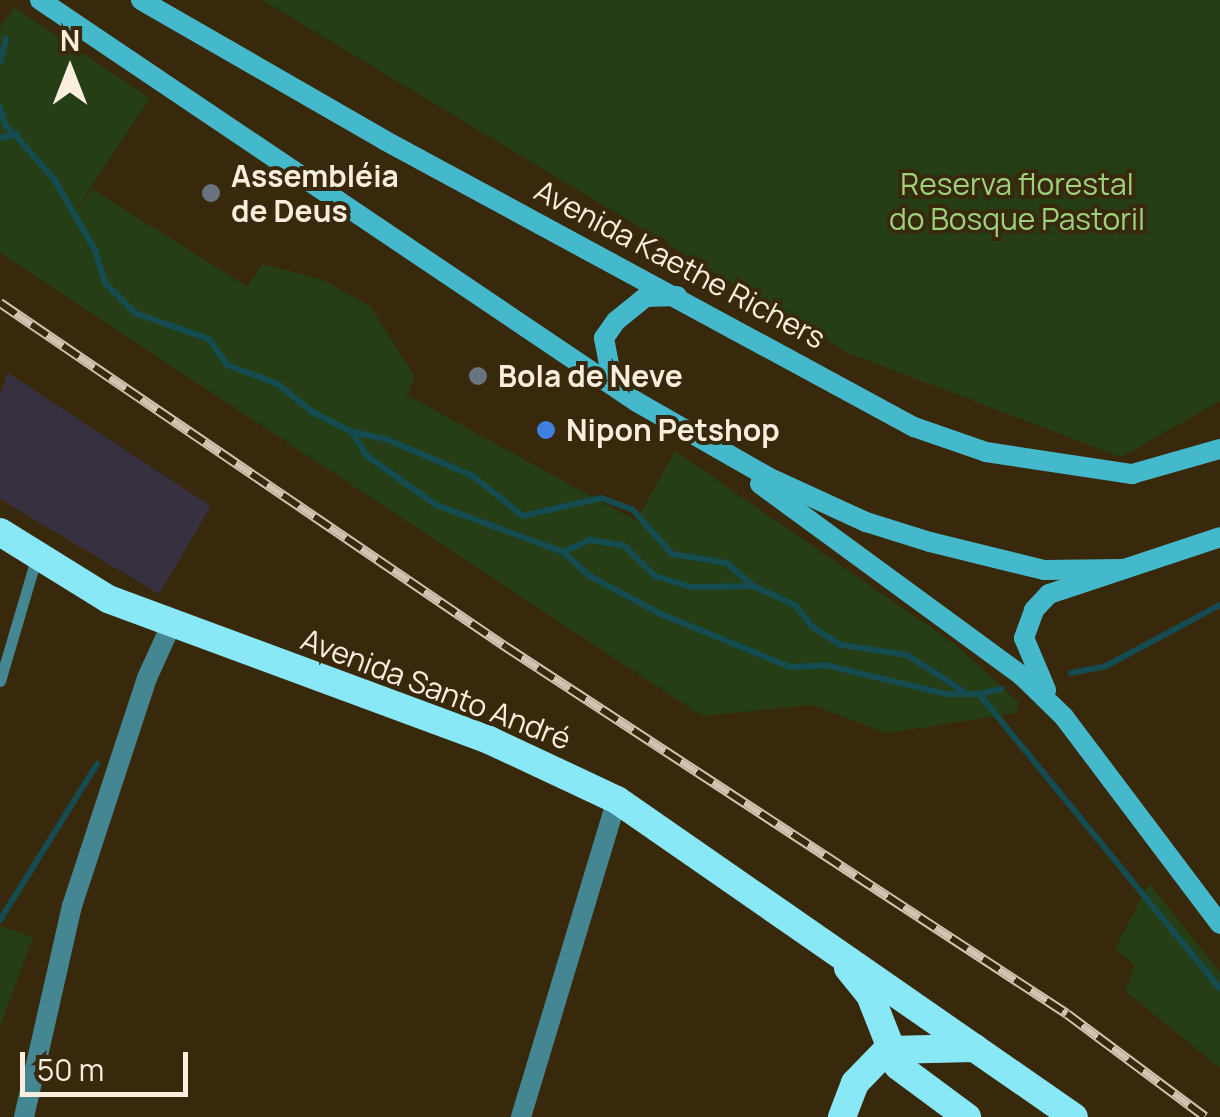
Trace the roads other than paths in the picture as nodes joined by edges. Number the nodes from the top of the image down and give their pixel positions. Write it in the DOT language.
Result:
graph roads {
  1 [pos="40,0"];
  2 [pos="141,0"];
  3 [pos="680,296"];
  4 [pos="612,380"];
  5 [pos="682,429"];
  6 [pos="1220,449"];
  7 [pos="0,532"];
  8 [pos="1220,537"];
  9 [pos="36,559"];
  10 [pos="1122,569"];
  11 [pos="172,623"];
  12 [pos="0,681"];
  13 [pos="1064,717"];
  14 [pos="617,800"];
  15 [pos="1220,924"];
  16 [pos="828,946"];
  17 [pos="982,1049"];
  18 [pos="887,1050"];
  19 [pos="935,1100"];
  20 [pos="24,1117"];
  21 [pos="521,1117"];
  22 [pos="842,1117"];
  23 [pos="967,1117"];
  24 [pos="1074,1117"];
  1 -- 4 [label="main road"];
  2 -- 3 [label="main road, Avenida Kaethe Richers"];
  3 -- 4 [label="main road"];
  3 -- 6 [label="main road, Avenida Kaethe Richers"];
  4 -- 5 [label="main road"];
  5 -- 10 [label="main road"];
  5 -- 13 [label="main road"];
  7 -- 9 [label="highway, Avenida Santo André"];
  8 -- 10 [label="main road"];
  9 -- 11 [label="highway, Avenida Santo André"];
  9 -- 12 [label="lane"];
  10 -- 13 [label="main road"];
  11 -- 14 [label="highway, Avenida Santo André"];
  11 -- 20 [label="street"];
  13 -- 15 [label="main road"];
  14 -- 16 [label="highway, Avenida Santo André"];
  14 -- 21 [label="street"];
  16 -- 17 [label="highway, Avenida Santo André"];
  16 -- 18 [label="highway, Avenida Santo André"];
  17 -- 18 [label="highway"];
  17 -- 19 [label="highway"];
  17 -- 24 [label="highway, Avenida Santo André"];
  18 -- 19 [label="highway"];
  18 -- 22 [label="highway"];
  19 -- 23 [label="highway"];
}
